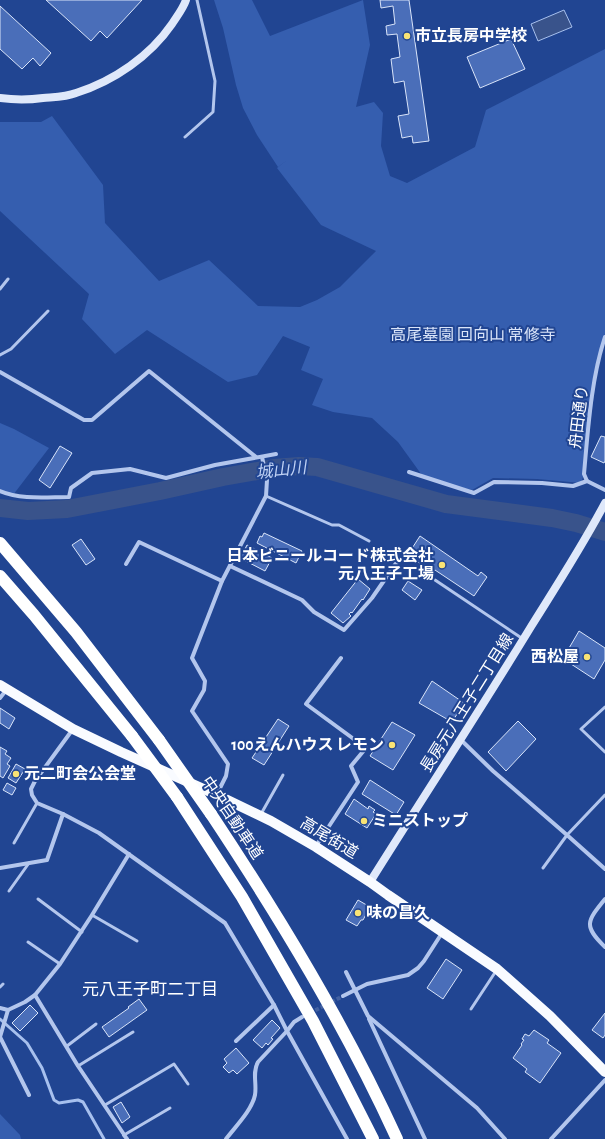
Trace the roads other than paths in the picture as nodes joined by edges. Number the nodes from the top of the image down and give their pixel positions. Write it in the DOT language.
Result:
graph roads {
  1 [pos="186,0"];
  2 [pos="197,0"];
  3 [pos="0,98"];
  4 [pos="185,137"];
  5 [pos="8,279"];
  6 [pos="0,289"];
  7 [pos="48,310"];
  8 [pos="605,337"];
  9 [pos="0,355"];
  10 [pos="0,372"];
  11 [pos="276,454"];
  12 [pos="256,457"];
  13 [pos="263,458"];
  14 [pos="409,472"];
  15 [pos="587,481"];
  16 [pos="605,490"];
  17 [pos="0,491"];
  18 [pos="266,496"];
  19 [pos="605,503"];
  20 [pos="369,541"];
  21 [pos="0,542"];
  22 [pos="399,559"];
  23 [pos="126,564"];
  24 [pos="230,566"];
  25 [pos="0,576"];
  26 [pos="435,580"];
  27 [pos="222,581"];
  28 [pos="524,640"];
  29 [pos="341,658"];
  30 [pos="3,687"];
  31 [pos="0,698"];
  32 [pos="605,707"];
  33 [pos="73,729"];
  34 [pos="461,740"];
  35 [pos="605,752"];
  36 [pos="283,775"];
  37 [pos="217,795"];
  38 [pos="605,795"];
  39 [pos="37,803"];
  40 [pos="63,814"];
  41 [pos="260,816"];
  42 [pos="568,835"];
  43 [pos="14,843"];
  44 [pos="316,847"];
  45 [pos="129,854"];
  46 [pos="30,863"];
  47 [pos="0,868"];
  48 [pos="542,868"];
  49 [pos="605,869"];
  50 [pos="370,882"];
  51 [pos="9,891"];
  52 [pos="38,899"];
  53 [pos="605,899"];
  54 [pos="92,915"];
  55 [pos="82,932"];
  56 [pos="442,932"];
  57 [pos="137,941"];
  58 [pos="28,942"];
  59 [pos="605,947"];
  60 [pos="60,964"];
  61 [pos="497,970"];
  62 [pos="346,972"];
  63 [pos="355,990"];
  64 [pos="35,995"];
  65 [pos="343,996"];
  66 [pos="274,1005"];
  67 [pos="0,1008"];
  68 [pos="471,1009"];
  69 [pos="8,1010"];
  70 [pos="368,1016"];
  71 [pos="302,1017"];
  72 [pos="96,1024"];
  73 [pos="287,1031"];
  74 [pos="133,1032"];
  75 [pos="236,1041"];
  76 [pos="67,1046"];
  77 [pos="78,1066"];
  78 [pos="605,1072"];
  79 [pos="605,1080"];
  80 [pos="188,1084"];
  81 [pos="29,1095"];
  82 [pos="105,1105"];
  83 [pos="170,1108"];
  84 [pos="124,1134"];
  85 [pos="127,1139"];
  86 [pos="226,1139"];
  87 [pos="347,1139"];
  88 [pos="373,1139"];
  89 [pos="397,1139"];
  90 [pos="425,1139"];
  91 [pos="505,1139"];
  92 [pos="551,1139"];
  1 -- 3 [label="street"];
  2 -- 4 [label="lane"];
  5 -- 6 [label="lane"];
  7 -- 9 [label="lane"];
  8 -- 15 [label="street, 舟田通り"];
  10 -- 12 [label="street"];
  11 -- 13 [label="street"];
  12 -- 13 [label="street"];
  12 -- 17 [label="street"];
  13 -- 18 [label="street"];
  14 -- 15 [label="street"];
  15 -- 16 [label="street"];
  18 -- 20 [label="lane"];
  18 -- 24 [label="street"];
  19 -- 28 [label="street, 長房元八王子二丁目線"];
  21 -- 89 [label="highway, 中央自動車道, bridge"];
  22 -- 24 [label="street"];
  23 -- 27 [label="street"];
  24 -- 27 [label="street"];
  25 -- 88 [label="highway, bridge"];
  26 -- 28 [label="lane"];
  27 -- 37 [label="street"];
  28 -- 34 [label="street, 長房元八王子二丁目線"];
  29 -- 44 [label="street"];
  30 -- 31 [label="street"];
  30 -- 33 [label="main road, 高尾街道"];
  32 -- 35 [label="lane"];
  33 -- 37 [label="main road, 高尾街道"];
  33 -- 39 [label="street"];
  34 -- 42 [label="street"];
  34 -- 50 [label="street, 長房元八王子二丁目線"];
  36 -- 41 [label="lane"];
  37 -- 41 [label="main road, 高尾街道"];
  38 -- 42 [label="lane"];
  39 -- 40 [label="street"];
  39 -- 43 [label="lane"];
  40 -- 45 [label="street"];
  40 -- 46 [label="street"];
  41 -- 44 [label="main road, 高尾街道"];
  42 -- 48 [label="lane"];
  42 -- 49 [label="street"];
  44 -- 50 [label="main road, 高尾街道"];
  45 -- 54 [label="street"];
  45 -- 66 [label="street"];
  46 -- 47 [label="street"];
  46 -- 51 [label="lane"];
  50 -- 56 [label="main road, 高尾街道"];
  52 -- 55 [label="lane"];
  53 -- 59 [label="street"];
  54 -- 55 [label="street"];
  54 -- 57 [label="lane"];
  55 -- 60 [label="street"];
  56 -- 61 [label="main road, 高尾街道"];
  56 -- 63 [label="street"];
  58 -- 60 [label="lane"];
  60 -- 64 [label="street"];
  61 -- 68 [label="lane"];
  61 -- 78 [label="main road, 高尾街道"];
  62 -- 63 [label="street"];
  63 -- 65 [label="street"];
  63 -- 70 [label="street"];
  64 -- 69 [label="street"];
  64 -- 76 [label="street"];
  66 -- 73 [label="street"];
  66 -- 75 [label="street"];
  67 -- 69 [label="street"];
  69 -- 81 [label="street"];
  70 -- 90 [label="street"];
  70 -- 91 [label="street"];
  71 -- 73 [label="street"];
  72 -- 76 [label="lane"];
  73 -- 86 [label="street"];
  73 -- 87 [label="street"];
  74 -- 77 [label="lane"];
  76 -- 77 [label="street"];
  77 -- 82 [label="street"];
  79 -- 92 [label="street"];
  80 -- 82 [label="lane"];
  82 -- 84 [label="street"];
  83 -- 84 [label="lane"];
  84 -- 85 [label="street"];
}
